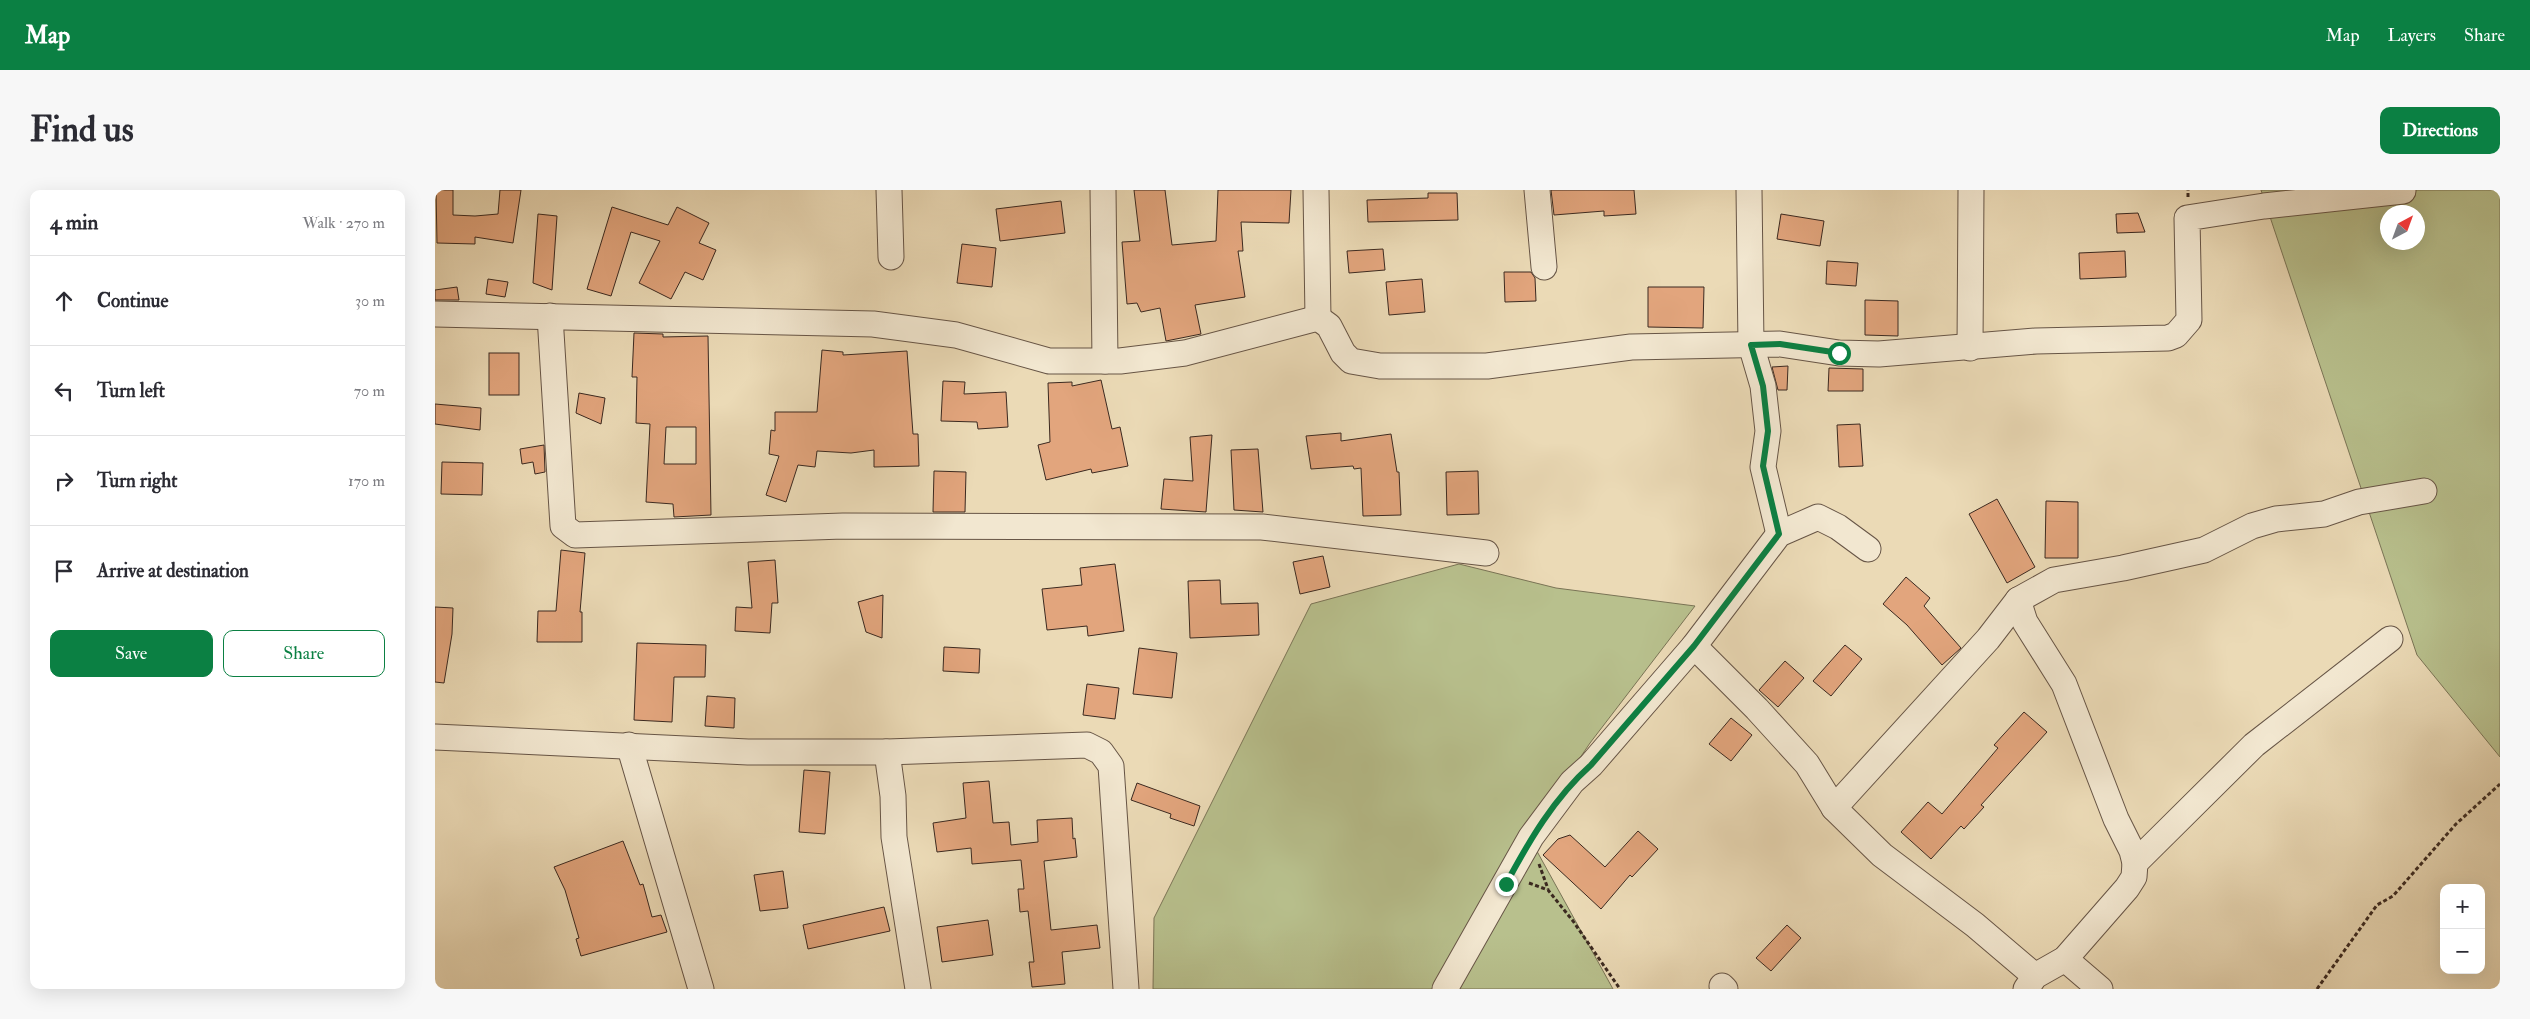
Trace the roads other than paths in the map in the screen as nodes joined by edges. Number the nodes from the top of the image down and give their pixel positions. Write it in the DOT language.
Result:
graph roads {
  1 [pos="889,190"];
  2 [pos="1103,190"];
  3 [pos="1316,190"];
  4 [pos="1537,190"];
  5 [pos="1749,190"];
  6 [pos="1971,190"];
  7 [pos="2403,191"];
  8 [pos="891,257"];
  9 [pos="1544,267"];
  10 [pos="435,314"];
  11 [pos="550,316"];
  12 [pos="1318,318"];
  13 [pos="1751,345"];
  14 [pos="1970,348"];
  15 [pos="1105,361"];
  16 [pos="2424,491"];
  17 [pos="1779,534"];
  18 [pos="1868,549"];
  19 [pos="1486,553"];
  20 [pos="2018,600"];
  21 [pos="2391,639"];
  22 [pos="1694,646"];
  23 [pos="435,737"];
  24 [pos="629,745"];
  25 [pos="887,752"];
  26 [pos="1834,808"];
  27 [pos="2135,863"];
  28 [pos="2065,959"];
  29 [pos="2031,983"];
  30 [pos="701,989"];
  31 [pos="918,989"];
  32 [pos="1126,989"];
  33 [pos="1445,989"];
  34 [pos="2100,989"];
  1 -- 8 [label="street"];
  2 -- 15 [label="street"];
  3 -- 12 [label="street"];
  4 -- 9 [label="street"];
  5 -- 13 [label="street"];
  6 -- 14 [label="street"];
  7 -- 14 [label="street"];
  10 -- 11 [label="street"];
  11 -- 15 [label="street"];
  11 -- 19 [label="street"];
  12 -- 13 [label="street"];
  12 -- 15 [label="street"];
  13 -- 14 [label="street"];
  13 -- 17 [label="street"];
  16 -- 20 [label="street"];
  17 -- 18 [label="street"];
  17 -- 22 [label="street"];
  20 -- 26 [label="street"];
  20 -- 27 [label="street"];
  21 -- 27 [label="street"];
  22 -- 26 [label="street"];
  22 -- 33 [label="street"];
  23 -- 24 [label="street"];
  24 -- 25 [label="street"];
  24 -- 30 [label="street"];
  25 -- 31 [label="street"];
  25 -- 32 [label="street"];
  26 -- 29 [label="street"];
  27 -- 28 [label="street"];
  28 -- 29 [label="street"];
  28 -- 34 [label="street"];
}
